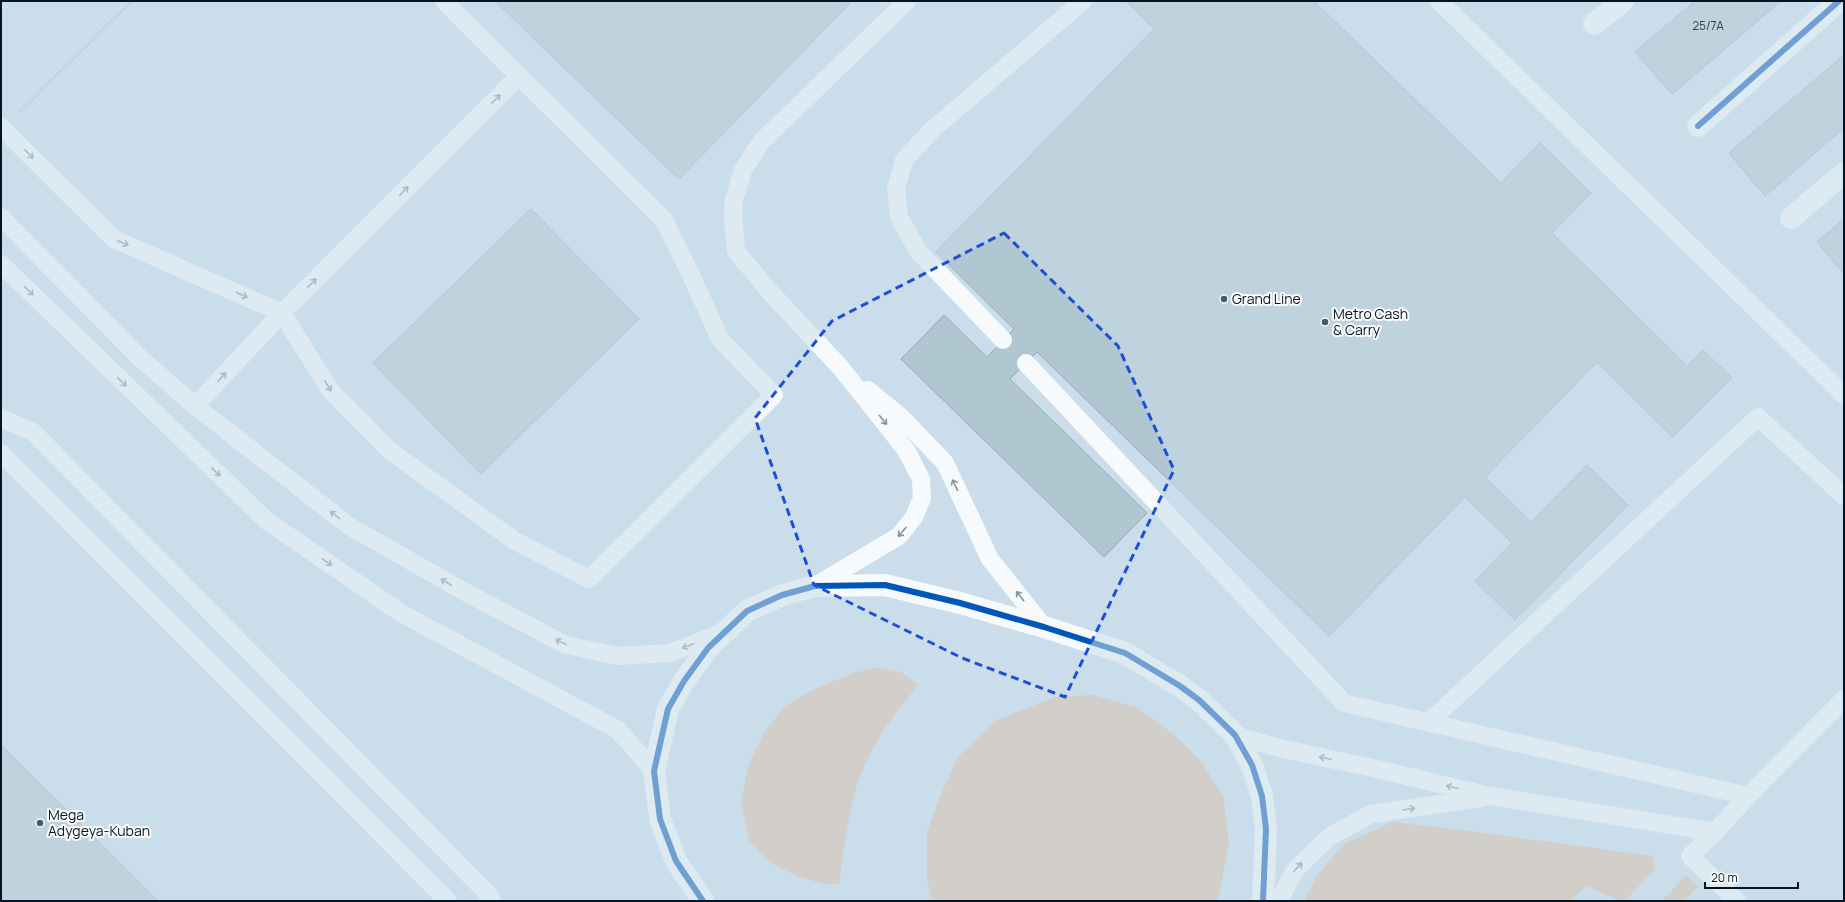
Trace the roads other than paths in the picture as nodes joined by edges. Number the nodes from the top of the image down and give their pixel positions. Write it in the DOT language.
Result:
graph roads {
  1 [pos="444,1"];
  2 [pos="907,1"];
  3 [pos="1083,1"];
  4 [pos="1439,1"];
  5 [pos="1623,1"];
  6 [pos="1839,1"];
  7 [pos="1594,24"];
  8 [pos="519,76"];
  9 [pos="1698,126"];
  10 [pos="2,127"];
  11 [pos="1844,173"];
  12 [pos="1,217"];
  13 [pos="1791,218"];
  14 [pos="1,264"];
  15 [pos="282,313"];
  16 [pos="1003,340"];
  17 [pos="1026,363"];
  18 [pos="841,368"];
  19 [pos="1844,395"];
  20 [pos="195,406"];
  21 [pos="1,418"];
  22 [pos="1,453"];
  23 [pos="1844,496"];
  24 [pos="815,586"];
  25 [pos="1044,627"];
  26 [pos="724,632"];
  27 [pos="1844,699"];
  28 [pos="1429,722"];
  29 [pos="1235,735"];
  30 [pos="654,771"];
  31 [pos="1490,796"];
  32 [pos="1748,796"];
  33 [pos="1715,832"];
  34 [pos="1264,878"];
  35 [pos="448,901"];
  36 [pos="492,901"];
  37 [pos="703,901"];
  38 [pos="1257,901"];
  39 [pos="1263,901"];
  40 [pos="1279,901"];
  41 [pos="1736,901"];
  1 -- 8 [label="lane"];
  2 -- 18 [label="lane"];
  3 -- 16 [label="lane"];
  4 -- 19 [label="lane"];
  5 -- 7 [label="street"];
  6 -- 9 [label="street"];
  15 -- 8 [label="lane, one-way"];
  15 -- 8 [label="lane, one-way"];
  10 -- 15 [label="lane, one-way"];
  11 -- 13 [label="street"];
  12 -- 20 [label="lane"];
  14 -- 30 [label="lane, one-way"];
  20 -- 15 [label="lane, one-way"];
  17 -- 28 [label="lane"];
  18 -- 24 [label="lane, one-way"];
  25 -- 18 [label="lane, one-way"];
  26 -- 20 [label="lane, one-way"];
  21 -- 36 [label="lane"];
  22 -- 35 [label="lane"];
  23 -- 28 [label="lane"];
  24 -- 25 [label="street"];
  24 -- 26 [label="street"];
  25 -- 29 [label="street"];
  26 -- 30 [label="street"];
  27 -- 32 [label="lane"];
  28 -- 32 [label="lane"];
  31 -- 29 [label="lane, one-way"];
  29 -- 34 [label="street"];
  30 -- 37 [label="street"];
  31 -- 33 [label="lane"];
  40 -- 31 [label="lane, one-way"];
  32 -- 33 [label="lane"];
  33 -- 41 [label="lane"];
  34 -- 38 [label="street"];
  34 -- 39 [label="street"];
}
